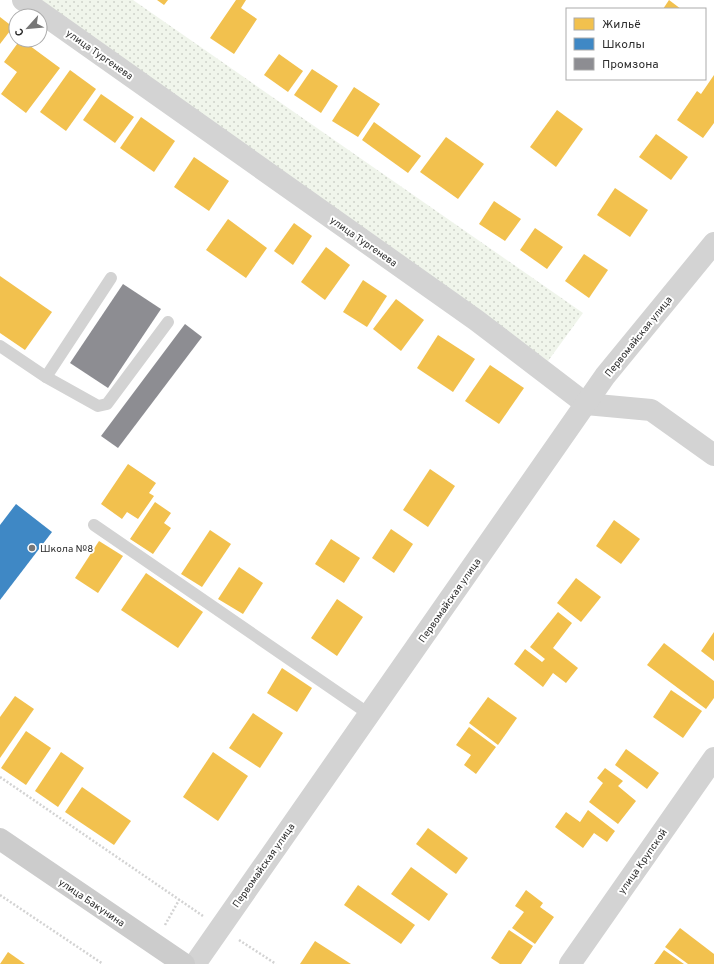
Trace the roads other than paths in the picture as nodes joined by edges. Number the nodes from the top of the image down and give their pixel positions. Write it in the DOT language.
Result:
graph roads {
  1 [pos="23,0"];
  2 [pos="714,243"];
  3 [pos="111,278"];
  4 [pos="168,322"];
  5 [pos="0,346"];
  6 [pos="46,377"];
  7 [pos="586,404"];
  8 [pos="714,455"];
  9 [pos="94,525"];
  10 [pos="369,714"];
  11 [pos="714,758"];
  12 [pos="0,839"];
  13 [pos="184,964"];
  14 [pos="194,964"];
  15 [pos="570,964"];
  1 -- 7 [label="street, улица Тургенева"];
  2 -- 7 [label="street, Первомайская улица"];
  3 -- 6 [label="lane"];
  4 -- 6 [label="lane"];
  5 -- 6 [label="lane"];
  7 -- 8 [label="street"];
  7 -- 10 [label="street, Первомайская улица"];
  9 -- 10 [label="lane"];
  10 -- 14 [label="street, Первомайская улица"];
  11 -- 15 [label="street, улица Крупской"];
  12 -- 13 [label="main road, улица Бакунина"];
}
